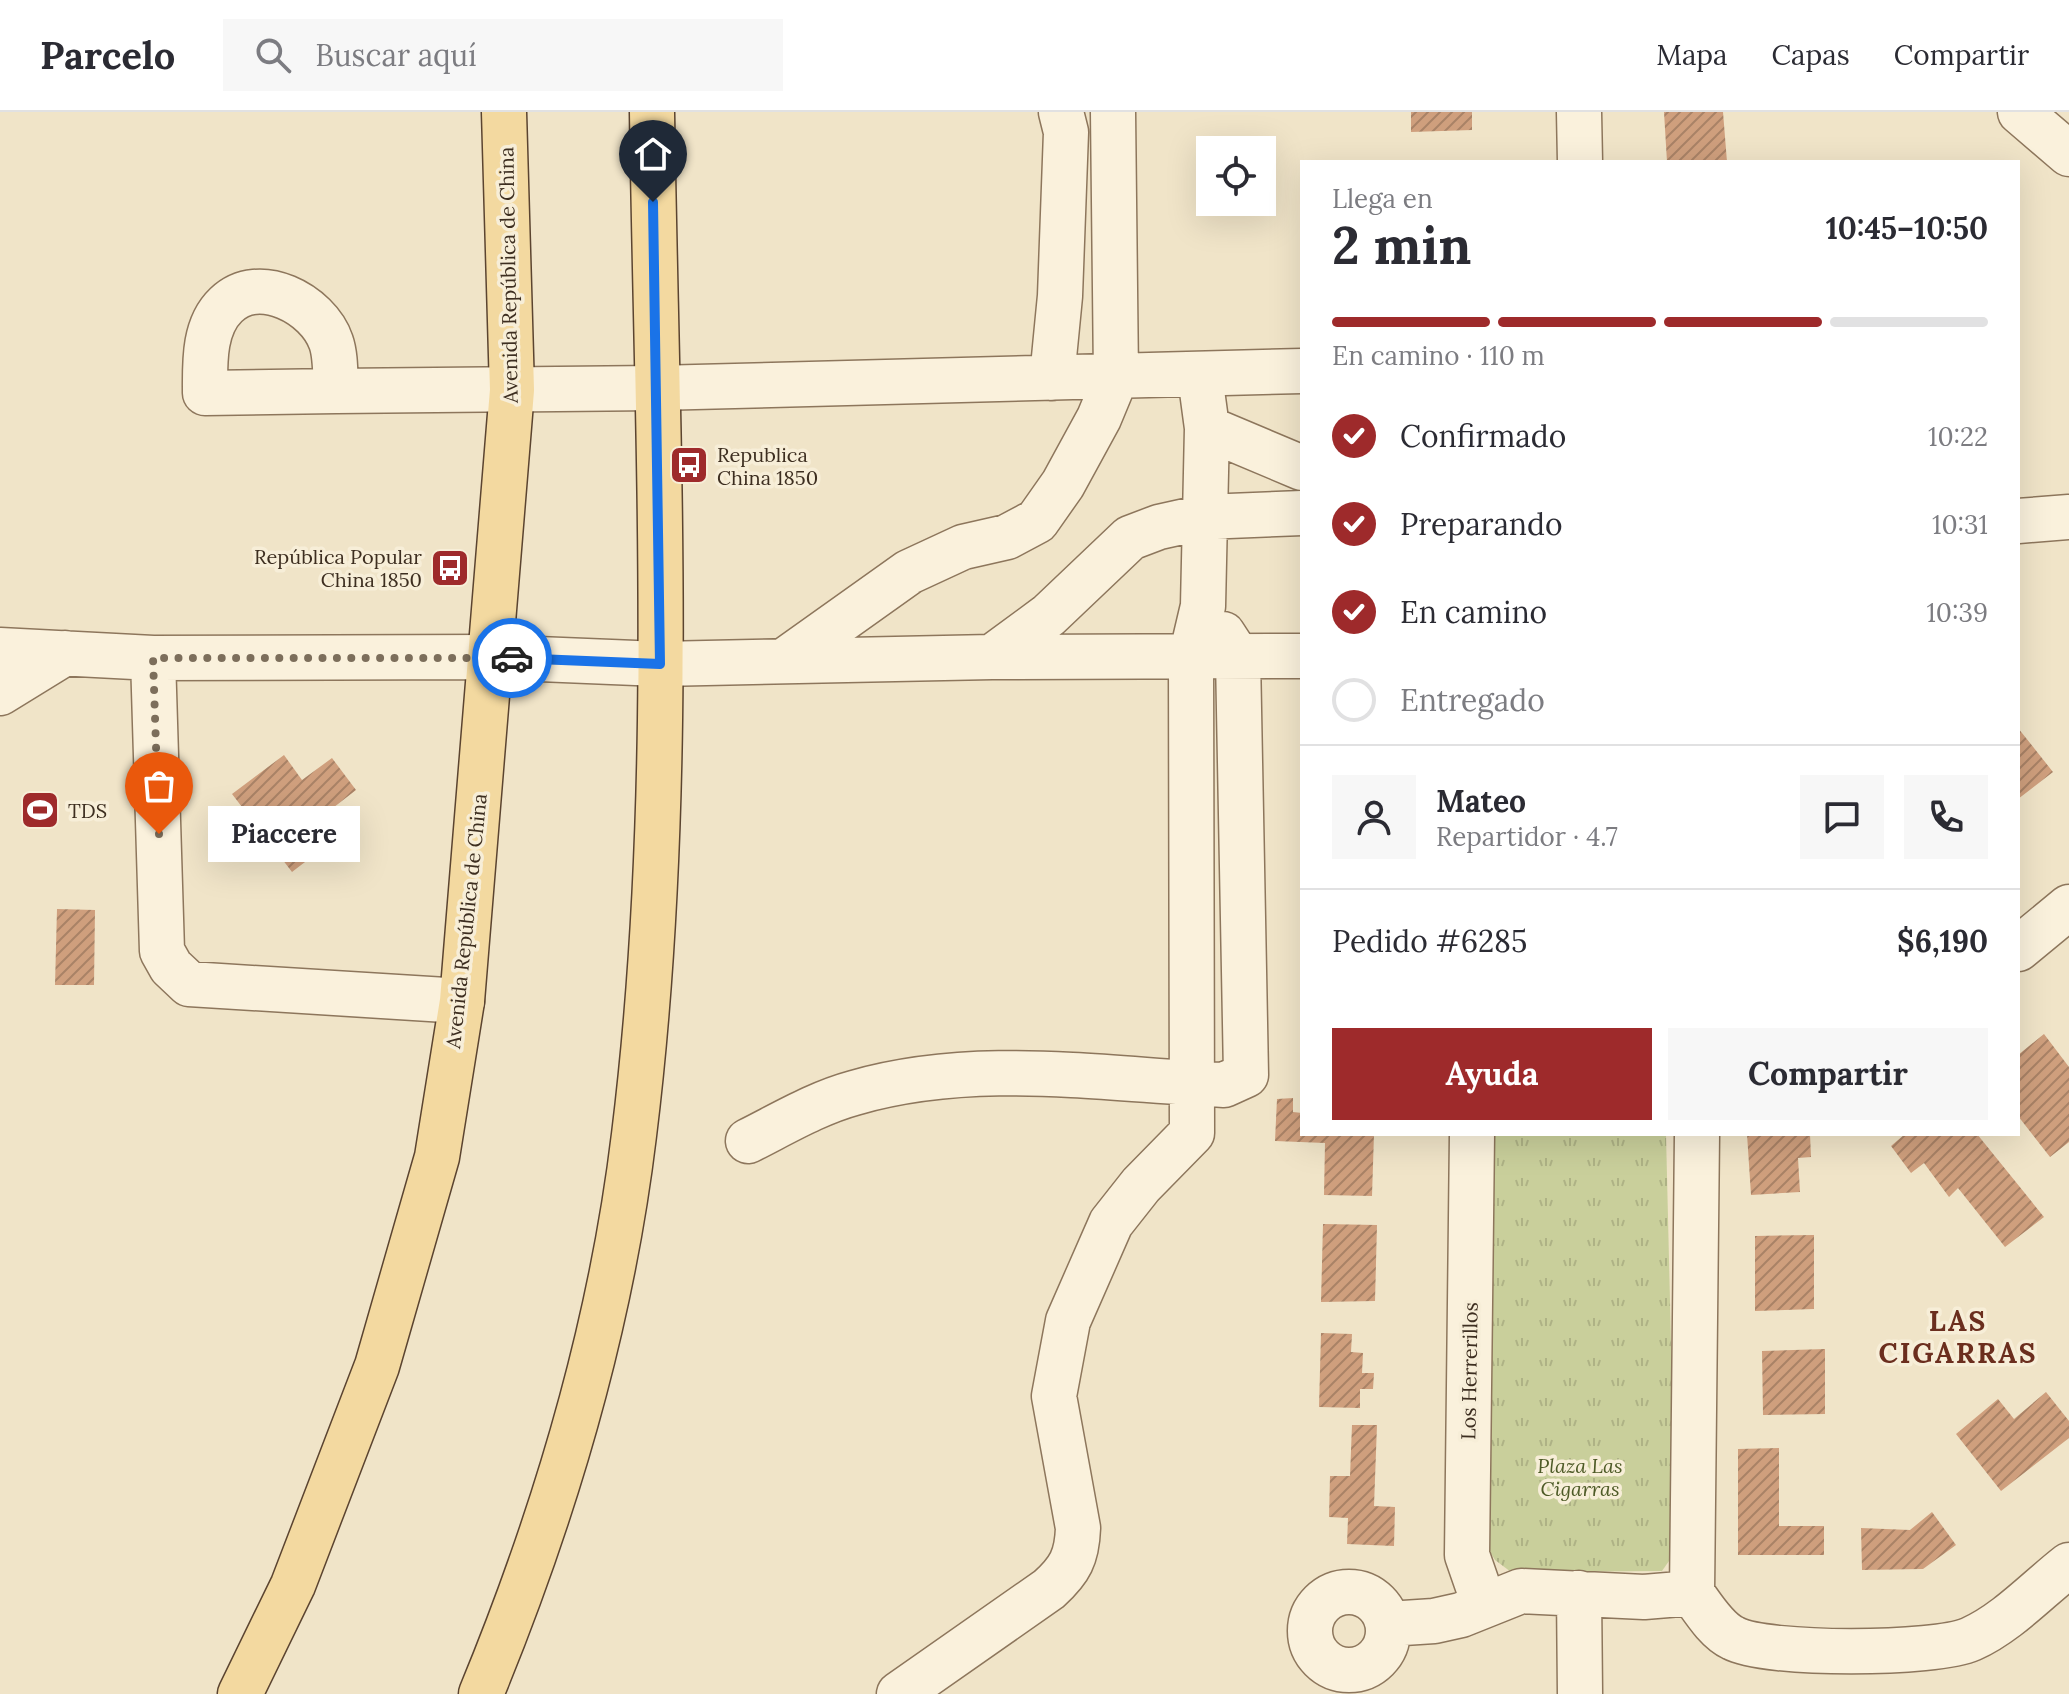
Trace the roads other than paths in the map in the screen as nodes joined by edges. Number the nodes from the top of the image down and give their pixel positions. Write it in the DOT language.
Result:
graph roads {
  1 [pos="504,112"];
  2 [pos="652,112"];
  3 [pos="1061,112"];
  4 [pos="1113,112"];
  5 [pos="1579,112"];
  6 [pos="2020,112"];
  7 [pos="2069,154"];
  8 [pos="1580,160"];
  9 [pos="1284,371"];
  10 [pos="1200,376"];
  11 [pos="1116,377"];
  12 [pos="1052,378"];
  13 [pos="656,388"];
  14 [pos="512,390"];
  15 [pos="336,391"];
  16 [pos="1207,428"];
  17 [pos="1300,467"];
  18 [pos="1300,513"];
  19 [pos="1204,517"];
  20 [pos="1203,606"];
  21 [pos="0,650"];
  22 [pos="65,653"];
  23 [pos="1300,656"];
  24 [pos="490,657"];
  25 [pos="992,657"];
  26 [pos="1191,657"];
  27 [pos="1246,657"];
  28 [pos="153,658"];
  29 [pos="784,661"];
  30 [pos="660,664"];
  31 [pos="0,693"];
  32 [pos="2069,907"];
  33 [pos="2020,947"];
  34 [pos="462,1001"];
  35 [pos="1190,1084"];
  36 [pos="1472,1136"];
  37 [pos="1697,1136"];
  38 [pos="748,1141"];
  39 [pos="2069,1565"];
  40 [pos="1579,1593"];
  41 [pos="1692,1593"];
  42 [pos="1484,1604"];
  43 [pos="1388,1624"];
  44 [pos="240,1694"];
  45 [pos="481,1694"];
  46 [pos="899,1694"];
  47 [pos="1580,1694"];
  1 -- 14 [label="main road, Avenida República de China"];
  2 -- 13 [label="main road"];
  3 -- 12 [label="street"];
  4 -- 11 [label="street"];
  5 -- 8 [label="street"];
  6 -- 7 [label="street"];
  9 -- 10 [label="street"];
  10 -- 11 [label="street"];
  10 -- 16 [label="street"];
  11 -- 12 [label="street"];
  11 -- 29 [label="street"];
  12 -- 13 [label="street"];
  13 -- 14 [label="street"];
  13 -- 30 [label="main road"];
  14 -- 15 [label="street"];
  14 -- 24 [label="main road, Avenida República de China"];
  16 -- 17 [label="street"];
  16 -- 19 [label="street"];
  18 -- 19 [label="street"];
  19 -- 20 [label="street"];
  19 -- 25 [label="street"];
  20 -- 26 [label="street"];
  20 -- 27 [label="street"];
  21 -- 22 [label="street"];
  22 -- 28 [label="street"];
  22 -- 31 [label="street"];
  23 -- 27 [label="street"];
  24 -- 28 [label="street"];
  24 -- 30 [label="street"];
  24 -- 34 [label="main road, Avenida República de China"];
  25 -- 26 [label="street"];
  25 -- 29 [label="street"];
  26 -- 27 [label="street"];
  26 -- 35 [label="street"];
  27 -- 35 [label="street"];
  28 -- 34 [label="street"];
  29 -- 30 [label="street"];
  30 -- 45 [label="main road"];
  32 -- 33 [label="street"];
  34 -- 44 [label="main road, Avenida República de China"];
  35 -- 38 [label="street"];
  35 -- 46 [label="street"];
  36 -- 42 [label="street, Los Herrerillos"];
  37 -- 41 [label="street"];
  39 -- 41 [label="street"];
  40 -- 41 [label="street"];
  40 -- 42 [label="street"];
  40 -- 47 [label="street"];
  42 -- 43 [label="street"];
}
